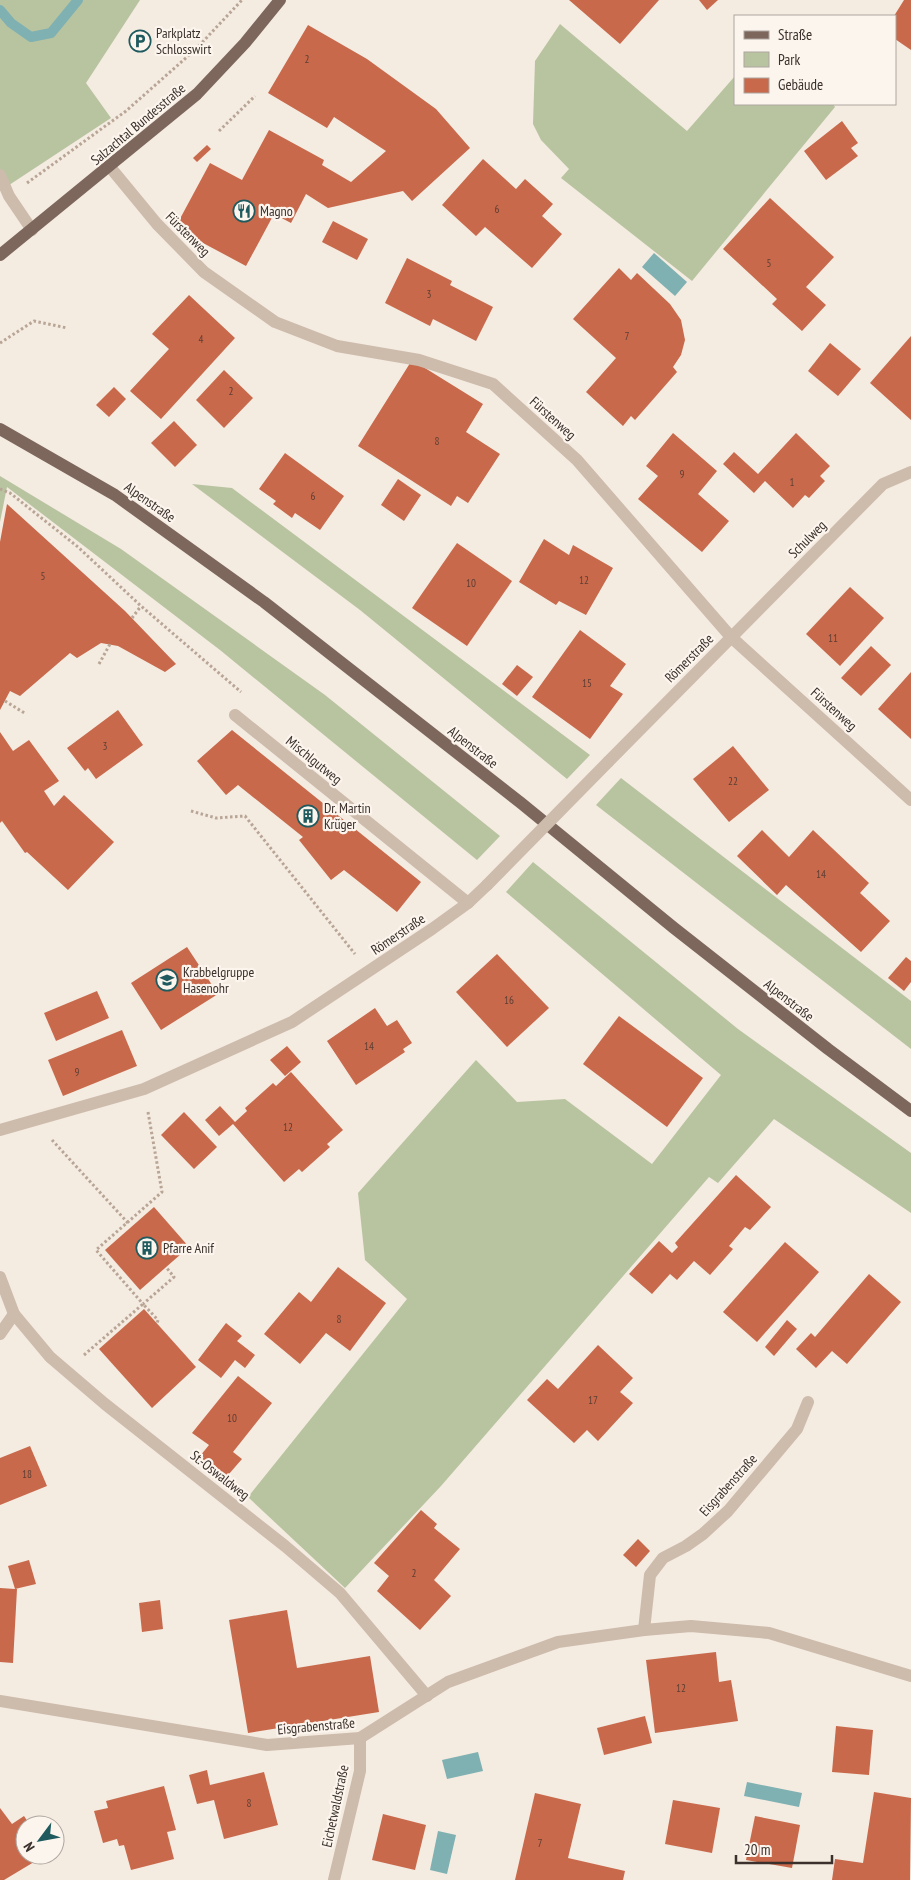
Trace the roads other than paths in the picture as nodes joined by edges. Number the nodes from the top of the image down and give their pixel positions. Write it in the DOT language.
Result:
graph roads {
  1 [pos="280,0"];
  2 [pos="110,167"];
  3 [pos="0,175"];
  4 [pos="32,230"];
  5 [pos="0,255"];
  6 [pos="0,429"];
  7 [pos="911,472"];
  8 [pos="731,637"];
  9 [pos="235,716"];
  10 [pos="911,800"];
  11 [pos="468,903"];
  12 [pos="911,1110"];
  13 [pos="0,1130"];
  14 [pos="0,1277"];
  15 [pos="14,1314"];
  16 [pos="0,1334"];
  17 [pos="808,1402"];
  18 [pos="644,1630"];
  19 [pos="911,1676"];
  20 [pos="427,1696"];
  21 [pos="0,1701"];
  22 [pos="360,1738"];
  23 [pos="334,1880"];
  1 -- 2 [label="main road, Salzachtal Bundesstraße"];
  2 -- 4 [label="main road, Salzachtal Bundesstraße"];
  2 -- 8 [label="street, Fürstenweg"];
  3 -- 4 [label="street"];
  4 -- 5 [label="main road, Salzachtal Bundesstraße"];
  6 -- 12 [label="main road, Alpenstraße"];
  7 -- 8 [label="street, Schulweg"];
  8 -- 10 [label="street, Fürstenweg"];
  8 -- 11 [label="street, Römerstraße, bridge"];
  9 -- 11 [label="street, Mischlgutweg"];
  11 -- 13 [label="street, Römerstraße"];
  14 -- 15 [label="street, St.-Oswaldweg"];
  15 -- 16 [label="street"];
  15 -- 20 [label="street, St.-Oswaldweg"];
  17 -- 18 [label="street, Eisgrabenstraße"];
  18 -- 19 [label="street, Eisgrabenstraße"];
  18 -- 20 [label="street, Eisgrabenstraße"];
  20 -- 22 [label="street, Eisgrabenstraße"];
  21 -- 22 [label="street, Eisgrabenstraße"];
  22 -- 23 [label="street, Eichetwaldstraße"];
}
